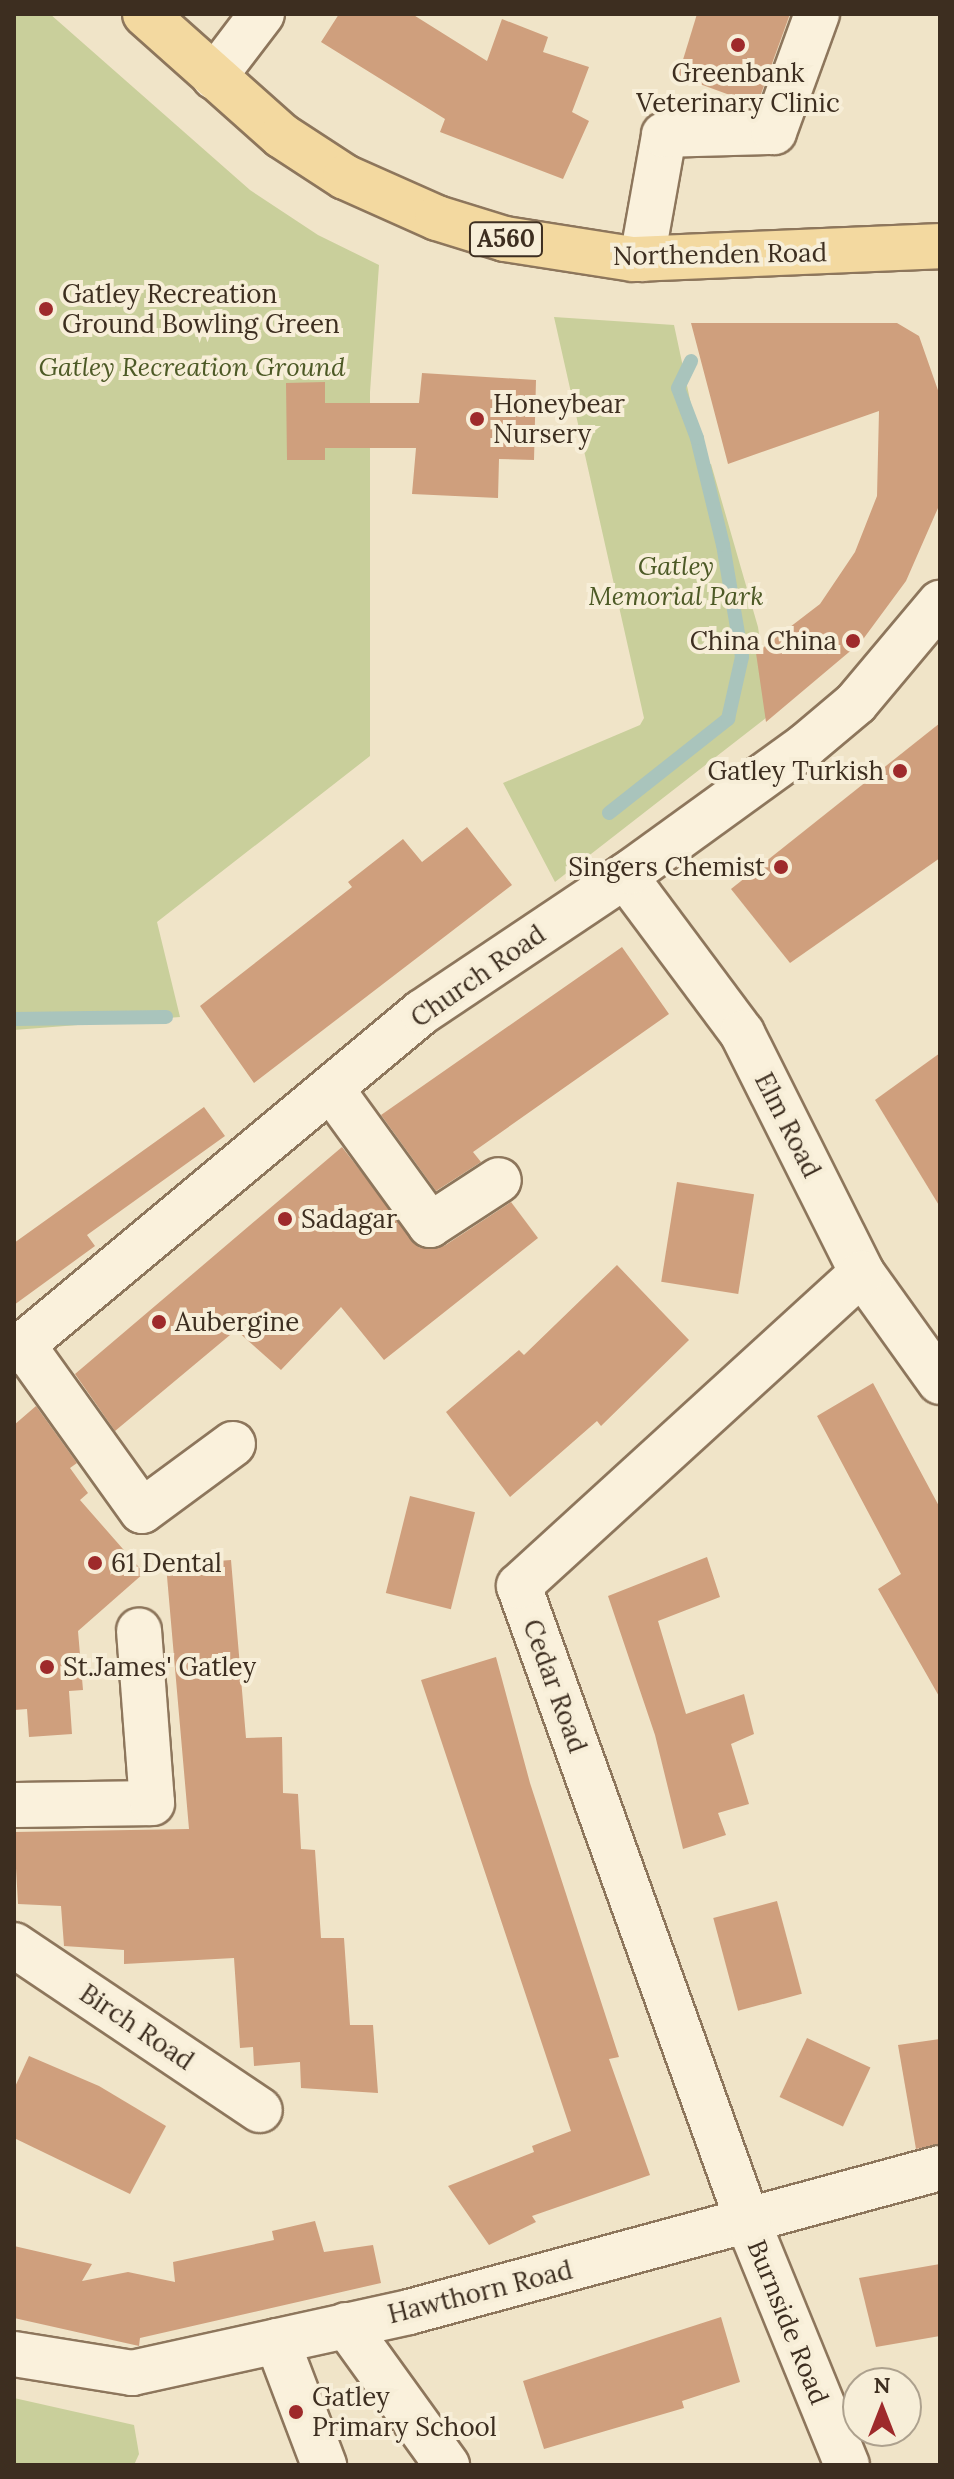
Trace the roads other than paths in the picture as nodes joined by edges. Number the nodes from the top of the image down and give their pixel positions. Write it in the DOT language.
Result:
graph roads {
  1 [pos="145,14"];
  2 [pos="262,14"];
  3 [pos="817,14"];
  4 [pos="214,77"];
  5 [pos="938,251"];
  6 [pos="642,259"];
  7 [pos="940,603"];
  8 [pos="625,876"];
  9 [pos="332,1090"];
  10 [pos="499,1180"];
  11 [pos="862,1273"];
  12 [pos="18,1348"];
  13 [pos="940,1382"];
  14 [pos="233,1444"];
  15 [pos="139,1630"];
  16 [pos="14,1805"];
  17 [pos="14,1945"];
  18 [pos="260,2110"];
  19 [pos="940,2168"];
  20 [pos="748,2222"];
  21 [pos="346,2325"];
  22 [pos="277,2341"];
  23 [pos="14,2354"];
  24 [pos="317,2464"];
  25 [pos="447,2465"];
  26 [pos="847,2465"];
  1 -- 4 [label="main road, Northenden Road / A560"];
  2 -- 4 [label="street"];
  3 -- 6 [label="street"];
  4 -- 6 [label="main road, Northenden Road / A560"];
  5 -- 6 [label="main road, Northenden Road / A560"];
  7 -- 8 [label="street, Church Road"];
  8 -- 9 [label="street, Church Road"];
  8 -- 11 [label="street, Elm Road"];
  9 -- 10 [label="street"];
  9 -- 12 [label="street, Church Road"];
  11 -- 13 [label="street, Elm Road"];
  11 -- 20 [label="street, Cedar Road"];
  12 -- 14 [label="street"];
  15 -- 16 [label="street"];
  17 -- 18 [label="street, Birch Road"];
  19 -- 20 [label="street, Hawthorn Road"];
  20 -- 21 [label="street, Hawthorn Road"];
  20 -- 26 [label="street, Burnside Road"];
  21 -- 22 [label="street, Hawthorn Road"];
  21 -- 25 [label="street"];
  22 -- 23 [label="street, Hawthorn Road"];
  22 -- 24 [label="street"];
}
